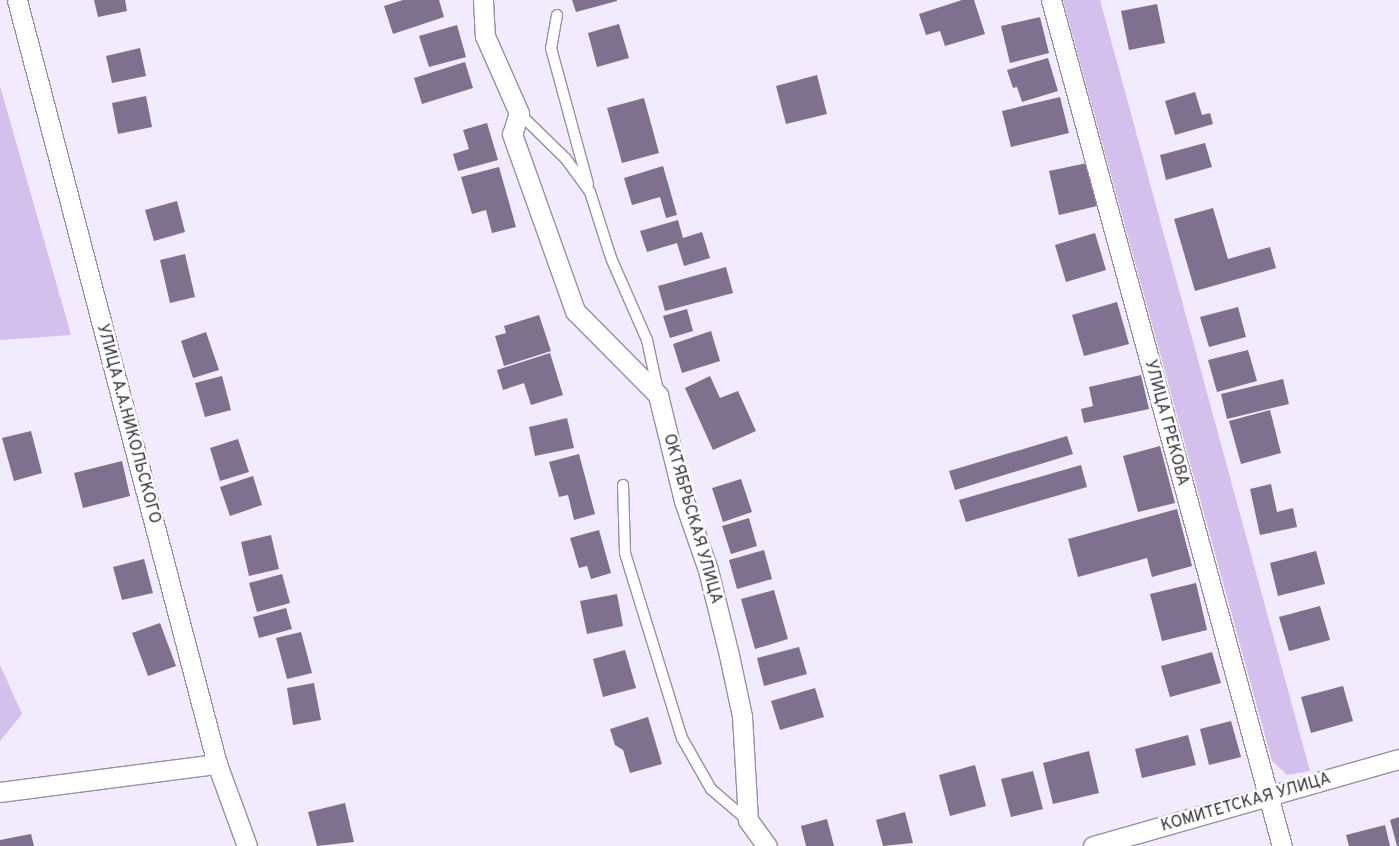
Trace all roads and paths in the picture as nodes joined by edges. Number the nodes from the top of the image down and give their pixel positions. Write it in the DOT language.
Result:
graph roads {
  1 [pos="17,0"];
  2 [pos="483,0"];
  3 [pos="1051,0"];
  4 [pos="557,15"];
  5 [pos="519,113"];
  6 [pos="590,192"];
  7 [pos="658,395"];
  8 [pos="623,484"];
  9 [pos="1399,758"];
  10 [pos="217,764"];
  11 [pos="0,792"];
  12 [pos="1268,797"];
  13 [pos="748,820"];
  14 [pos="247,846"];
  15 [pos="768,846"];
  16 [pos="1093,846"];
  17 [pos="1282,846"];
  1 -- 10 [label="street, УЛИЦА А.А.НИКОЛЬСКОГО"];
  2 -- 5 [label="street"];
  3 -- 12 [label="street, УЛИЦА ГРЕКОВА"];
  4 -- 6 [label="lane"];
  5 -- 6 [label="lane"];
  5 -- 7 [label="street"];
  6 -- 7 [label="lane"];
  7 -- 13 [label="street, ОКТЯБРЬСКАЯ УЛИЦА"];
  8 -- 13 [label="lane"];
  9 -- 12 [label="street, КОМИТЕТСКАЯ УЛИЦА"];
  10 -- 11 [label="street"];
  10 -- 14 [label="street, УЛИЦА А.А.НИКОЛЬСКОГО"];
  12 -- 16 [label="street, КОМИТЕТСКАЯ УЛИЦА"];
  12 -- 17 [label="street, УЛИЦА ГРЕКОВА"];
  13 -- 15 [label="street"];
}
